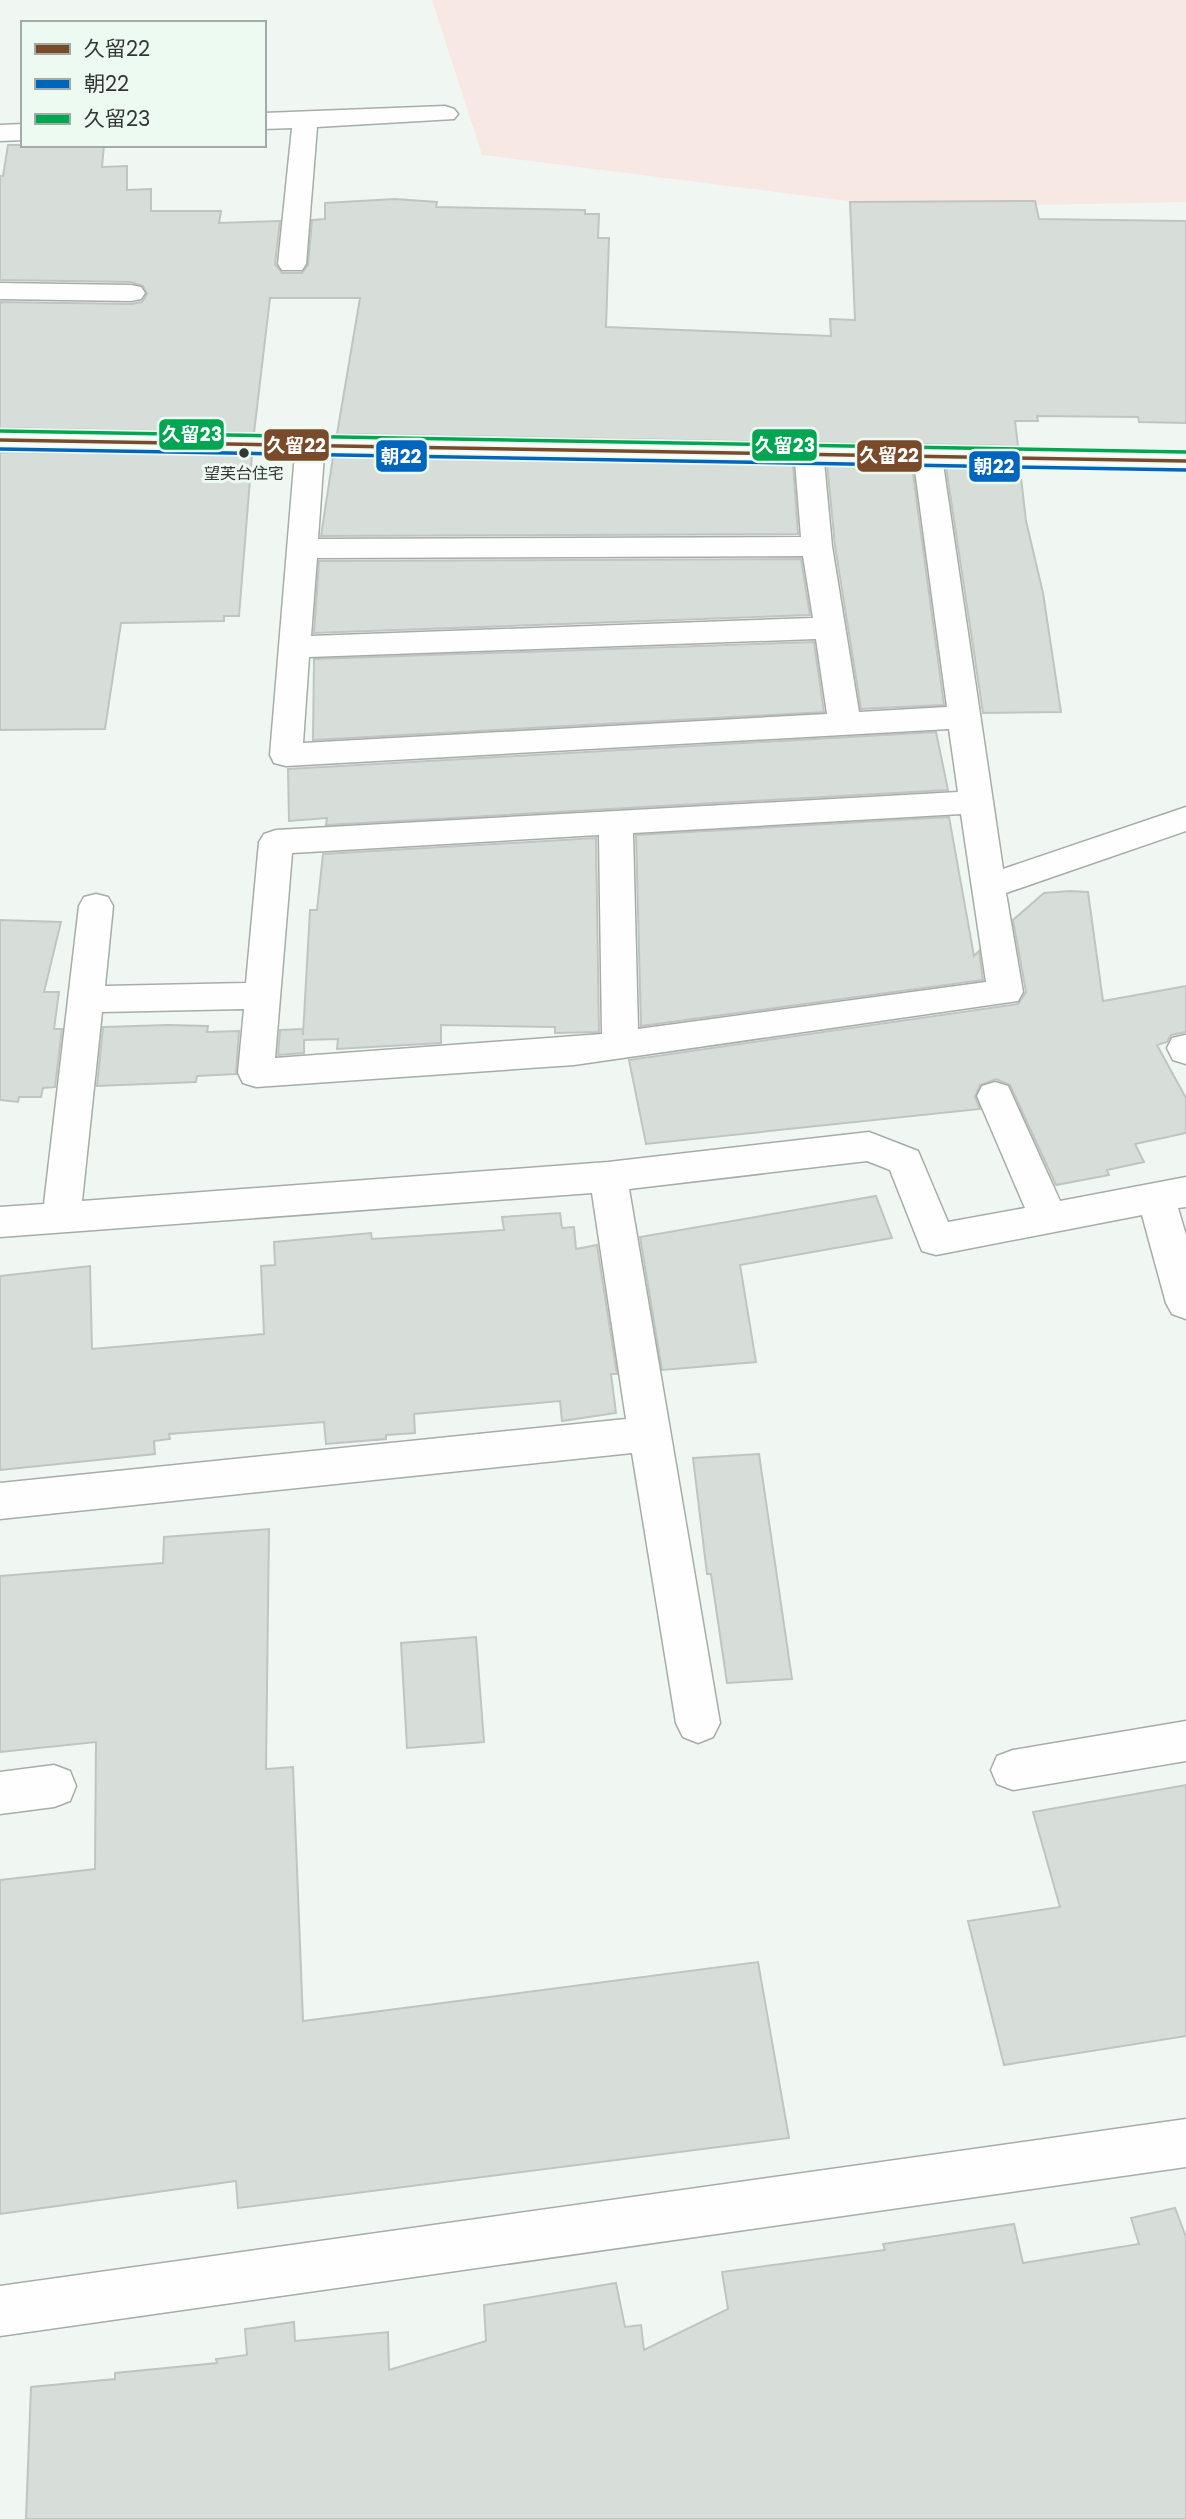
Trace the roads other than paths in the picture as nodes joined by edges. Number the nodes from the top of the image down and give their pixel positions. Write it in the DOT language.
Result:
graph roads {
  1 [pos="445,114"];
  2 [pos="305,120"];
  3 [pos="266,121"];
  4 [pos="21,132"];
  5 [pos="0,133"];
  6 [pos="292,264"];
  7 [pos="0,291"];
  8 [pos="131,293"];
  9 [pos="0,440"];
  10 [pos="310,447"];
  11 [pos="809,452"];
  12 [pos="927,455"];
  13 [pos="1186,461"];
  14 [pos="817,546"];
  15 [pos="304,549"];
  16 [pos="828,628"];
  17 [pos="293,648"];
  18 [pos="964,717"];
  19 [pos="844,722"];
  20 [pos="976,802"];
  21 [pos="1186,819"];
  22 [pos="616,822"];
  23 [pos="988,887"];
  24 [pos="96,906"];
  25 [pos="262,996"];
  26 [pos="87,999"];
  27 [pos="620,1045"];
  28 [pos="995,1096"];
  29 [pos="608,1177"];
  30 [pos="1171,1195"];
  31 [pos="61,1218"];
  32 [pos="1049,1219"];
  33 [pos="0,1222"];
  34 [pos="1186,1303"];
  35 [pos="649,1434"];
  36 [pos="0,1501"];
  37 [pos="698,1723"];
  38 [pos="1186,1741"];
  39 [pos="1013,1770"];
  40 [pos="54,1786"];
  41 [pos="0,1793"];
  42 [pos="1186,2143"];
  43 [pos="0,2311"];
  1 -- 2 [label="street"];
  2 -- 3 [label="street"];
  2 -- 6 [label="street"];
  4 -- 5 [label="street"];
  7 -- 8 [label="street"];
  9 -- 10 [label="street"];
  10 -- 11 [label="street"];
  10 -- 15 [label="street"];
  11 -- 12 [label="street"];
  11 -- 14 [label="street"];
  12 -- 13 [label="street"];
  12 -- 18 [label="street"];
  14 -- 15 [label="street"];
  14 -- 16 [label="street"];
  15 -- 17 [label="street"];
  16 -- 17 [label="street"];
  16 -- 19 [label="street"];
  17 -- 19 [label="street"];
  18 -- 19 [label="street"];
  18 -- 20 [label="street"];
  20 -- 22 [label="street"];
  20 -- 23 [label="street"];
  21 -- 23 [label="street"];
  22 -- 25 [label="street"];
  22 -- 27 [label="street"];
  23 -- 27 [label="street"];
  24 -- 26 [label="street"];
  25 -- 26 [label="street"];
  25 -- 27 [label="street"];
  26 -- 31 [label="street"];
  28 -- 32 [label="street"];
  29 -- 31 [label="street"];
  29 -- 32 [label="street"];
  29 -- 35 [label="street"];
  30 -- 32 [label="street"];
  30 -- 34 [label="street"];
  31 -- 33 [label="street"];
  35 -- 36 [label="street"];
  35 -- 37 [label="street"];
  38 -- 39 [label="street"];
  40 -- 41 [label="street"];
  42 -- 43 [label="street"];
}
